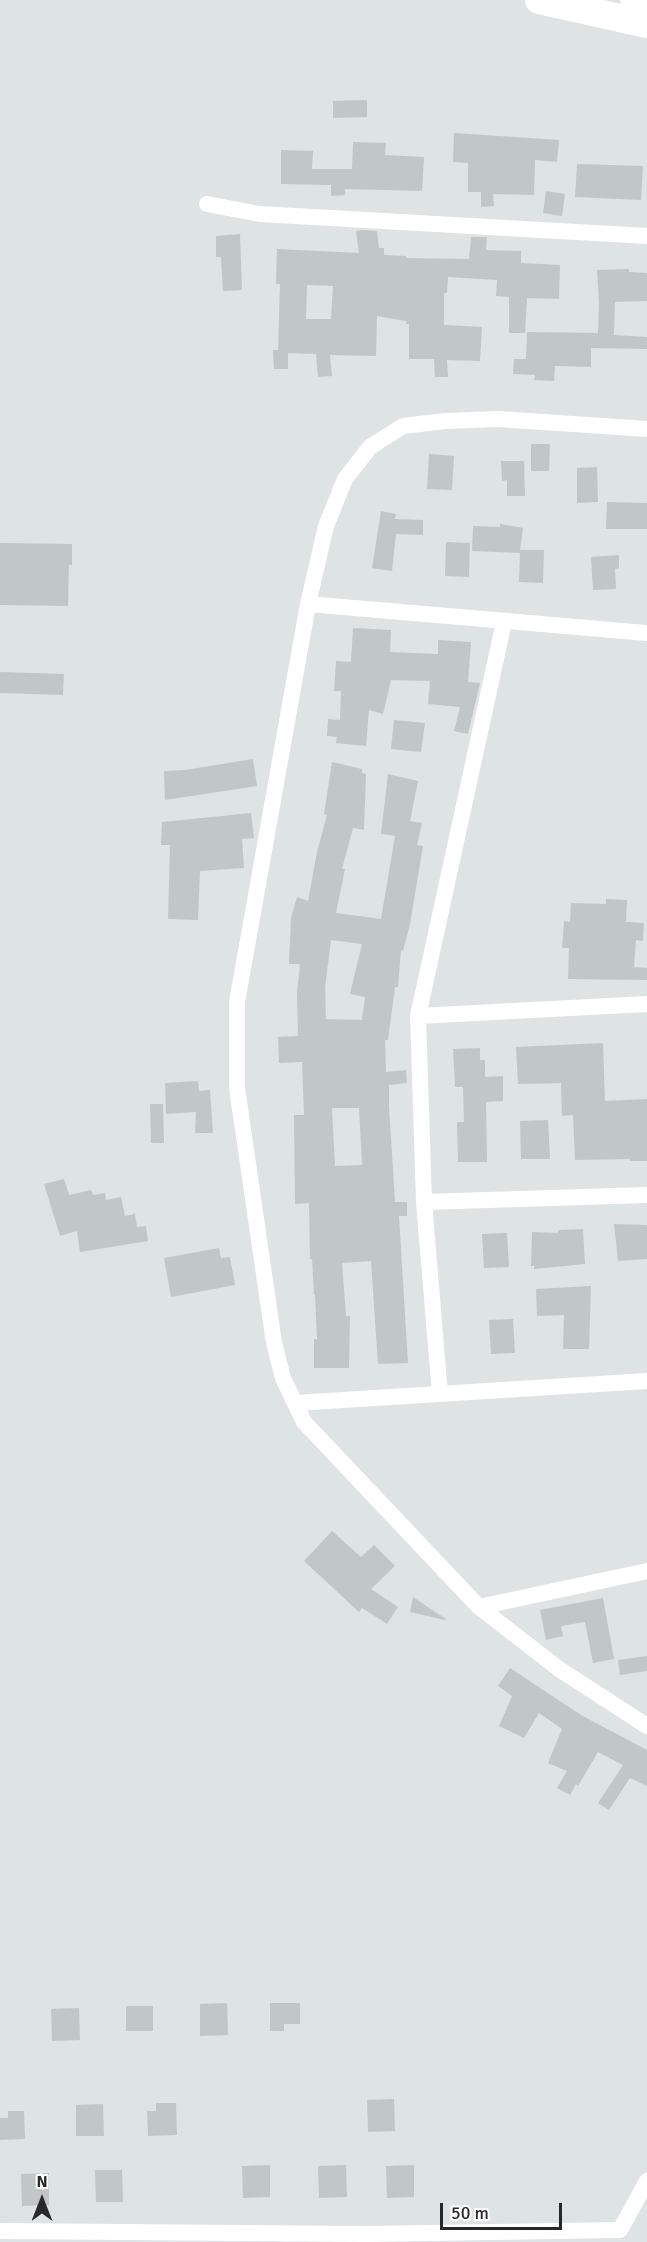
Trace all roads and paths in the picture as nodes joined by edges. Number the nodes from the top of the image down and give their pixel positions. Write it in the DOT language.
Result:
graph roads {
  1 [pos="539,0"];
  2 [pos="634,0"];
  3 [pos="647,3"];
  4 [pos="647,24"];
  5 [pos="207,204"];
  6 [pos="647,236"];
  7 [pos="647,429"];
  8 [pos="308,604"];
  9 [pos="504,622"];
  10 [pos="647,633"];
  11 [pos="647,1004"];
  12 [pos="418,1016"];
  13 [pos="647,1195"];
  14 [pos="424,1202"];
  15 [pos="647,1381"];
  16 [pos="440,1394"];
  17 [pos="295,1403"];
  18 [pos="647,1571"];
  19 [pos="479,1607"];
  20 [pos="647,1726"];
  21 [pos="647,2181"];
  22 [pos="0,2231"];
  1 -- 4 [label="highway"];
  2 -- 3 [label="highway"];
  5 -- 6 [label="street"];
  7 -- 8 [label="street"];
  8 -- 9 [label="street"];
  8 -- 17 [label="street"];
  9 -- 10 [label="street"];
  9 -- 12 [label="street"];
  11 -- 12 [label="street"];
  12 -- 14 [label="street"];
  13 -- 14 [label="street"];
  14 -- 16 [label="street"];
  15 -- 16 [label="street"];
  16 -- 17 [label="street"];
  17 -- 19 [label="street"];
  18 -- 19 [label="street"];
  19 -- 20 [label="street"];
  21 -- 22 [label="street"];
}
